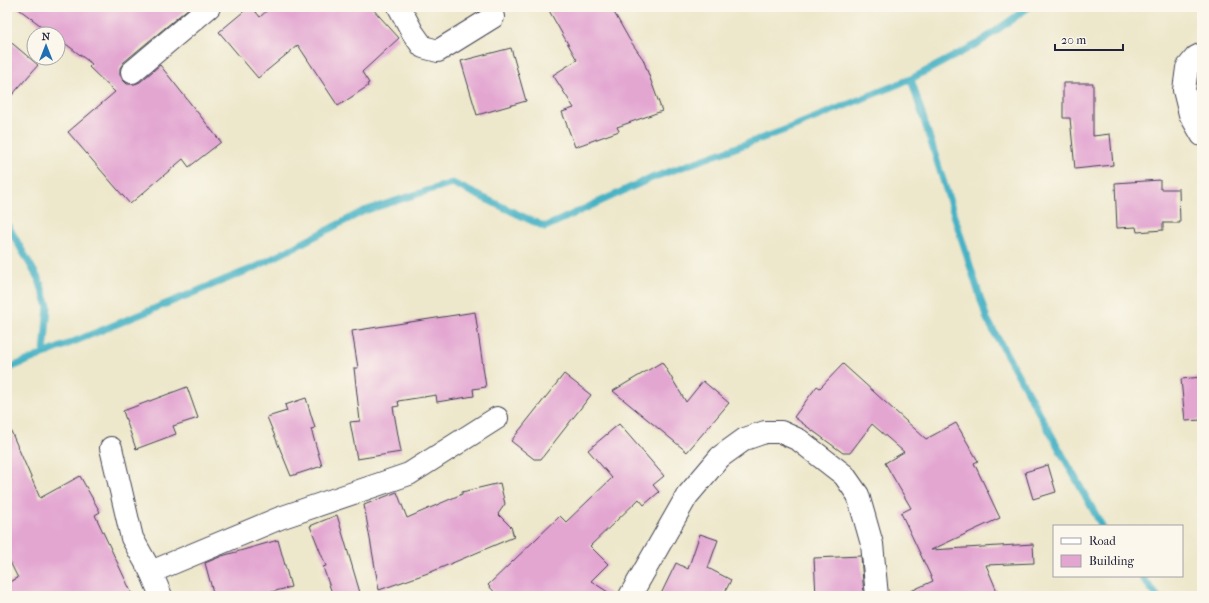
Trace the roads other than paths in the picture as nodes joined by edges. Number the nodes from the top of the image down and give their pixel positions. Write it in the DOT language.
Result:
graph roads {
  1 [pos="209,7"];
  2 [pos="399,7"];
  3 [pos="493,17"];
  4 [pos="1202,54"];
  5 [pos="132,72"];
  6 [pos="1202,135"];
  7 [pos="497,418"];
  8 [pos="111,448"];
  9 [pos="152,572"];
  10 [pos="161,596"];
  11 [pos="630,596"];
  12 [pos="877,596"];
  1 -- 5 [label="street"];
  2 -- 3 [label="street"];
  4 -- 6 [label="street"];
  7 -- 9 [label="street"];
  8 -- 9 [label="street"];
  9 -- 10 [label="street"];
  11 -- 12 [label="street"];
}
